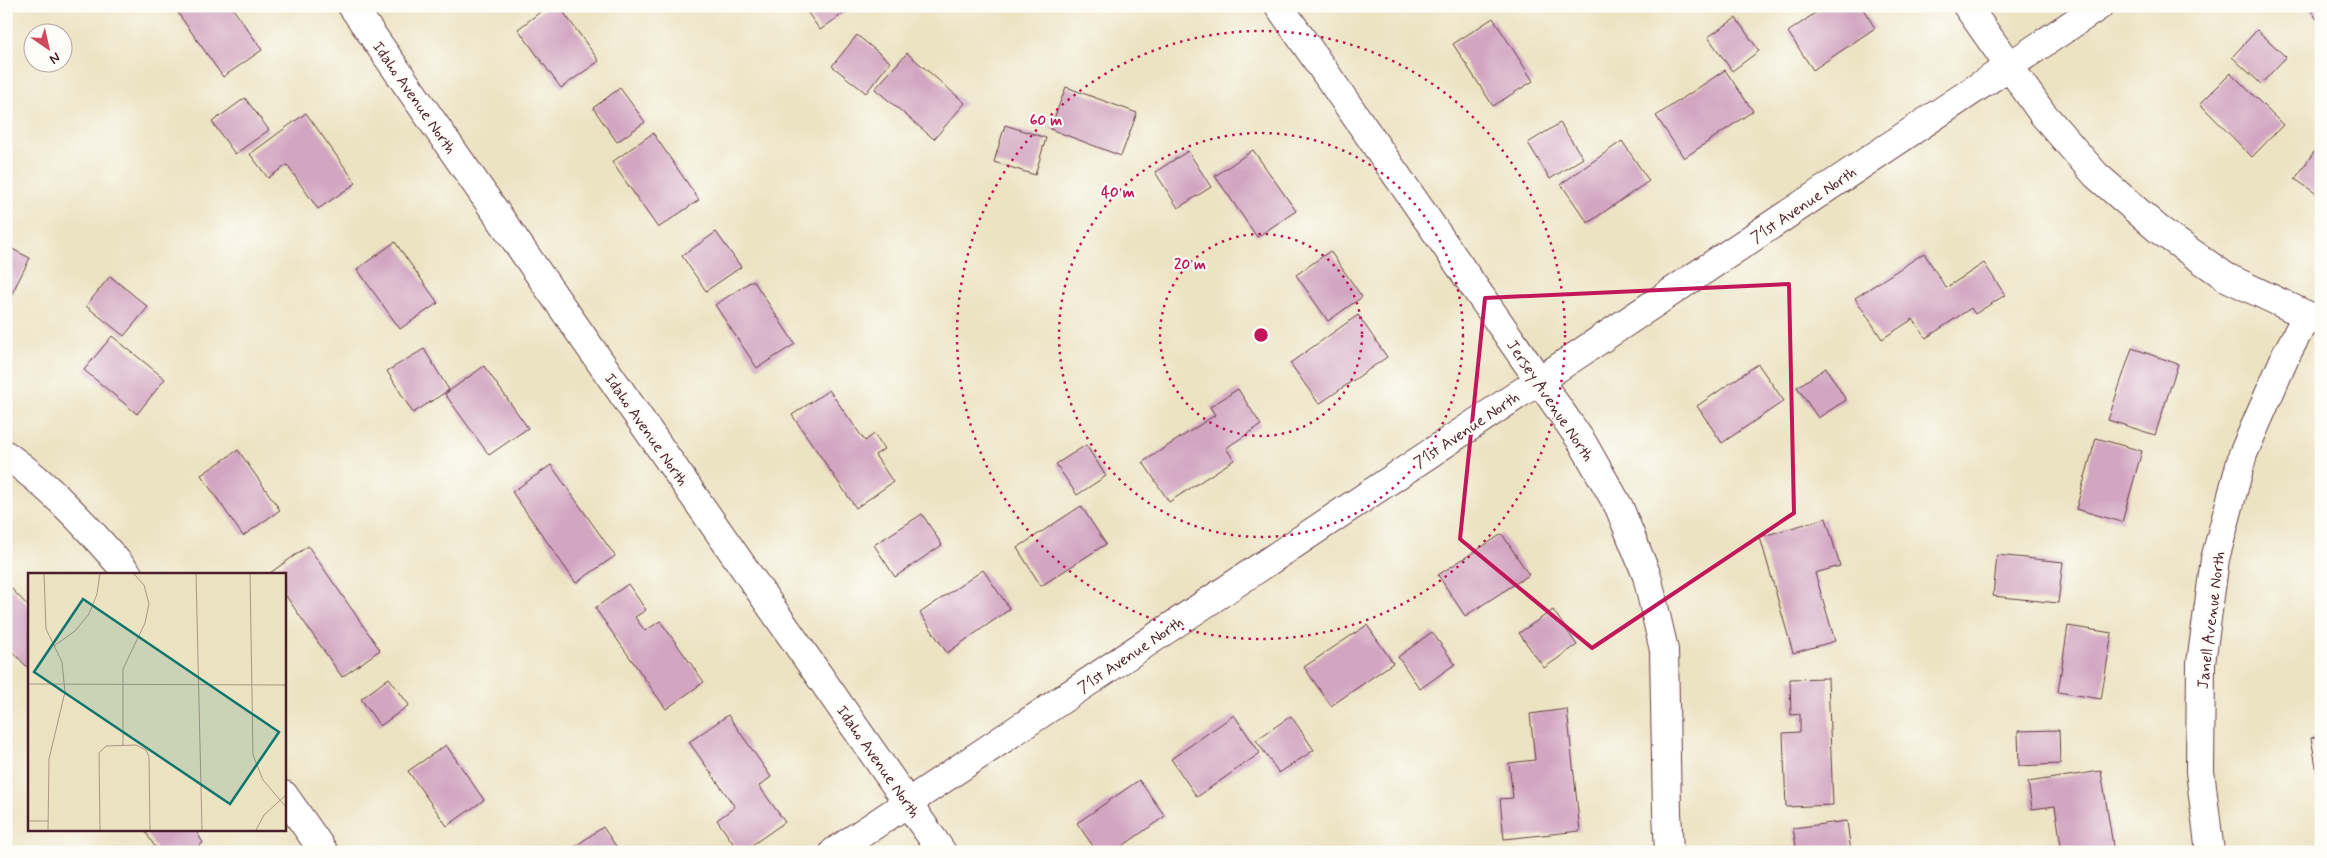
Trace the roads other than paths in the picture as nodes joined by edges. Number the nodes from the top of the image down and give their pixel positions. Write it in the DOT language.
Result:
graph roads {
  1 [pos="352,6"];
  2 [pos="1280,6"];
  3 [pos="1967,6"];
  4 [pos="2099,6"];
  5 [pos="2009,66"];
  6 [pos="2314,318"];
  7 [pos="1539,380"];
  8 [pos="6,455"];
  9 [pos="127,573"];
  10 [pos="285,796"];
  11 [pos="908,802"];
  12 [pos="324,852"];
  13 [pos="834,852"];
  14 [pos="942,852"];
  15 [pos="1669,852"];
  16 [pos="2210,852"];
  1 -- 11 [label="street, Idaho Avenue North"];
  2 -- 7 [label="street, Jersey Avenue North"];
  3 -- 5 [label="street"];
  4 -- 5 [label="street, 71st Avenue North"];
  5 -- 6 [label="street"];
  5 -- 7 [label="street, 71st Avenue North"];
  6 -- 16 [label="street, Janell Avenue North"];
  7 -- 11 [label="street, 71st Avenue North"];
  7 -- 15 [label="street, Jersey Avenue North"];
  8 -- 9 [label="street"];
  10 -- 12 [label="street"];
  11 -- 13 [label="street, 71st Avenue North"];
  11 -- 14 [label="street, Idaho Avenue North"];
}
